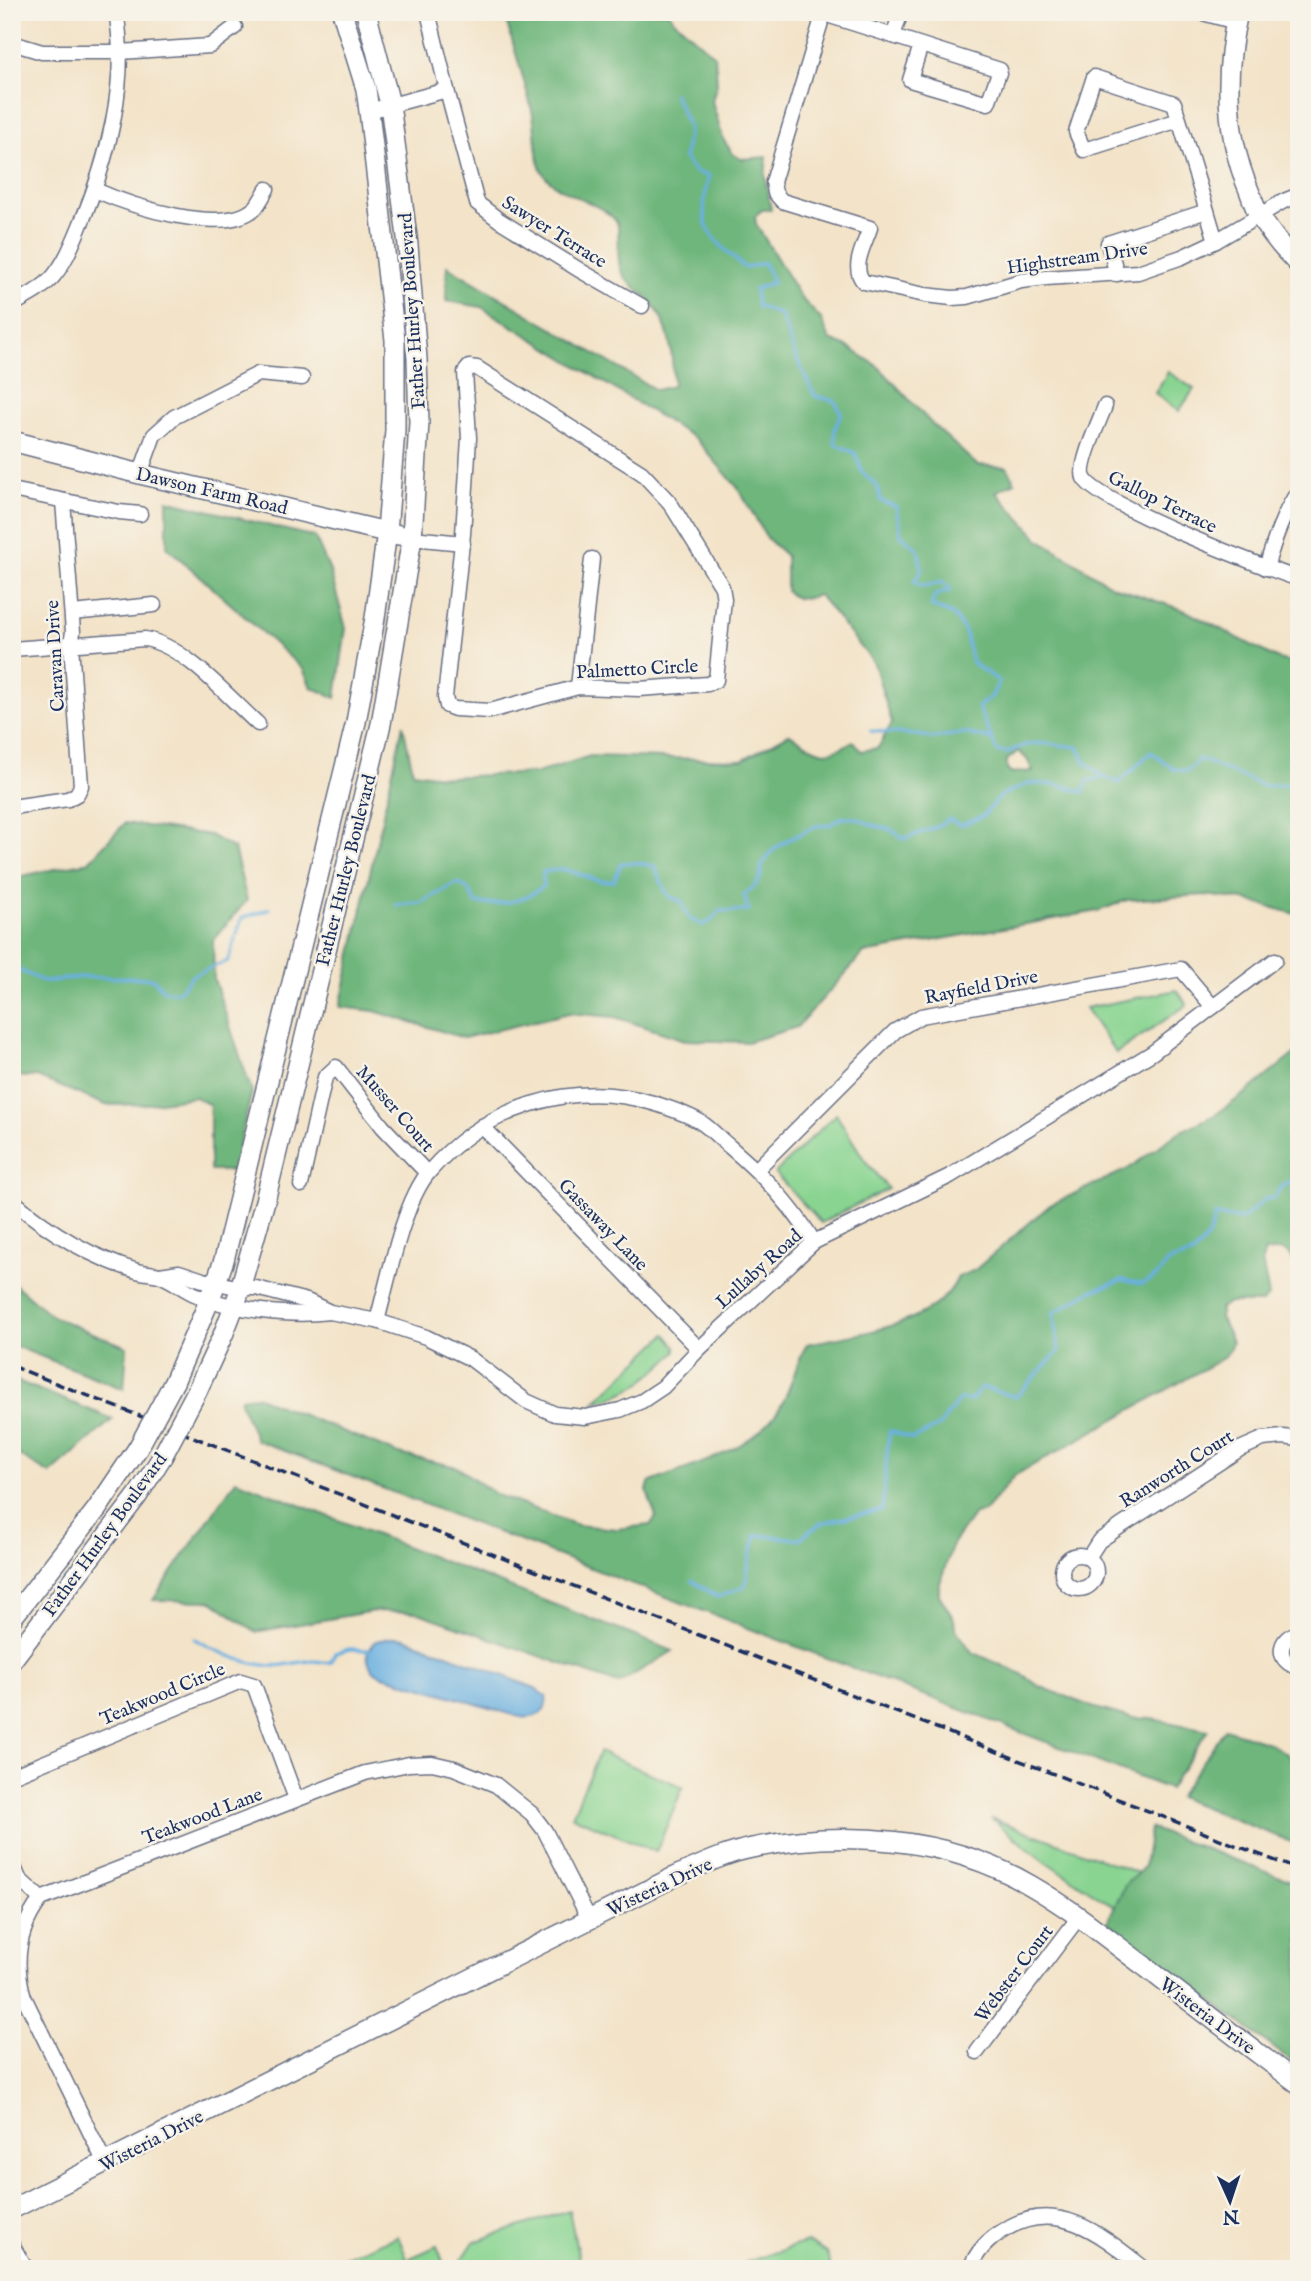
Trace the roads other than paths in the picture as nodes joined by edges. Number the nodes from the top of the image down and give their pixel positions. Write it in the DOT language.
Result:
graph roads {
  1 [pos="116,12"];
  2 [pos="342,12"];
  3 [pos="366,12"];
  4 [pos="428,12"];
  5 [pos="901,12"];
  6 [pos="1199,12"];
  7 [pos="824,13"];
  8 [pos="1237,17"];
  9 [pos="235,27"];
  10 [pos="893,36"];
  11 [pos="12,43"];
  12 [pos="921,45"];
  13 [pos="121,52"];
  14 [pos="447,90"];
  15 [pos="390,104"];
  16 [pos="369,111"];
  17 [pos="1179,120"];
  18 [pos="267,189"];
  19 [pos="95,190"];
  20 [pos="1299,195"];
  21 [pos="1207,211"];
  22 [pos="1259,217"];
  23 [pos="1216,241"];
  24 [pos="1299,265"];
  25 [pos="1117,274"];
  26 [pos="12,305"];
  27 [pos="642,306"];
  28 [pos="302,378"];
  29 [pos="1105,406"];
  30 [pos="12,441"];
  31 [pos="140,474"];
  32 [pos="12,490"];
  33 [pos="1299,490"];
  34 [pos="63,501"];
  35 [pos="140,514"];
  36 [pos="387,532"];
  37 [pos="412,538"];
  38 [pos="463,543"];
  39 [pos="592,559"];
  40 [pos="1266,568"];
  41 [pos="1299,579"];
  42 [pos="154,606"];
  43 [pos="72,613"];
  44 [pos="71,644"];
  45 [pos="12,649"];
  46 [pos="578,687"];
  47 [pos="258,724"];
  48 [pos="12,807"];
  49 [pos="1275,960"];
  50 [pos="1213,1007"];
  51 [pos="482,1126"];
  52 [pos="756,1170"];
  53 [pos="427,1173"];
  54 [pos="300,1185"];
  55 [pos="12,1200"];
  56 [pos="814,1242"];
  57 [pos="213,1291"];
  58 [pos="238,1297"];
  59 [pos="330,1312"];
  60 [pos="377,1321"];
  61 [pos="699,1349"];
  62 [pos="1299,1439"];
  63 [pos="1087,1558"];
  64 [pos="14,1611"];
  65 [pos="1299,1633"];
  66 [pos="22,1634"];
  67 [pos="12,1660"];
  68 [pos="1299,1667"];
  69 [pos="12,1776"];
  70 [pos="296,1799"];
  71 [pos="12,1862"];
  72 [pos="41,1899"];
  73 [pos="1079,1917"];
  74 [pos="589,1919"];
  75 [pos="977,2052"];
  76 [pos="1299,2084"];
  77 [pos="105,2163"];
  78 [pos="12,2209"];
  79 [pos="12,2245"];
  80 [pos="26,2269"];
  81 [pos="970,2269"];
  82 [pos="1145,2269"];
  1 -- 13 [label="street"];
  2 -- 16 [label="main road, Father Hurley Boulevard"];
  3 -- 15 [label="main road, Father Hurley Boulevard"];
  4 -- 14 [label="street, Sawyer Terrace"];
  5 -- 10 [label="street"];
  6 -- 8 [label="street"];
  7 -- 10 [label="street"];
  7 -- 25 [label="street, Highstream Drive"];
  8 -- 22 [label="main road"];
  9 -- 13 [label="street"];
  10 -- 12 [label="street"];
  11 -- 13 [label="street"];
  12 -- 12 [label="street"];
  13 -- 19 [label="street"];
  14 -- 15 [label="street"];
  14 -- 27 [label="street, Sawyer Terrace"];
  15 -- 16 [label="street"];
  15 -- 37 [label="main road, Father Hurley Boulevard"];
  16 -- 36 [label="main road, Father Hurley Boulevard"];
  17 -- 17 [label="street"];
  17 -- 21 [label="street"];
  18 -- 19 [label="street"];
  19 -- 26 [label="street"];
  20 -- 22 [label="street, Highstream Drive"];
  21 -- 23 [label="street"];
  21 -- 25 [label="street"];
  22 -- 23 [label="street, Highstream Drive"];
  22 -- 24 [label="main road"];
  23 -- 25 [label="street, Highstream Drive"];
  28 -- 31 [label="street"];
  29 -- 40 [label="street, Gallop Terrace"];
  30 -- 31 [label="main road, Dawson Farm Road"];
  31 -- 36 [label="main road, Dawson Farm Road"];
  32 -- 34 [label="street"];
  33 -- 40 [label="street"];
  34 -- 35 [label="street"];
  34 -- 43 [label="street, Caravan Drive"];
  36 -- 37 [label="main road, Dawson Farm Road"];
  36 -- 57 [label="main road, Father Hurley Boulevard"];
  37 -- 38 [label="street"];
  37 -- 58 [label="main road, Father Hurley Boulevard"];
  38 -- 46 [label="street, Palmetto Circle"];
  38 -- 46 [label="street, Palmetto Circle"];
  39 -- 46 [label="street"];
  40 -- 41 [label="street, Gallop Terrace"];
  42 -- 43 [label="street"];
  43 -- 44 [label="street, Caravan Drive"];
  44 -- 45 [label="street"];
  44 -- 47 [label="street"];
  44 -- 48 [label="street, Caravan Drive"];
  49 -- 50 [label="street, Lullaby Road"];
  50 -- 52 [label="street, Rayfield Drive"];
  50 -- 56 [label="street, Lullaby Road"];
  51 -- 52 [label="street"];
  51 -- 53 [label="street"];
  51 -- 61 [label="street, Gassaway Lane"];
  52 -- 56 [label="street"];
  53 -- 54 [label="street, Musser Court"];
  53 -- 60 [label="street"];
  55 -- 57 [label="street"];
  56 -- 61 [label="street, Lullaby Road"];
  57 -- 58 [label="street"];
  57 -- 64 [label="main road, Father Hurley Boulevard, bridge"];
  58 -- 59 [label="street, Lullaby Road"];
  58 -- 59 [label="street, Lullaby Road"];
  58 -- 66 [label="main road, Father Hurley Boulevard, bridge"];
  59 -- 60 [label="street, Lullaby Road"];
  60 -- 61 [label="street, Lullaby Road"];
  62 -- 63 [label="street, Ranworth Court"];
  64 -- 66 [label="main road"];
  65 -- 68 [label="street"];
  66 -- 67 [label="main road, Father Hurley Boulevard"];
  69 -- 70 [label="street, Teakwood Circle"];
  70 -- 72 [label="street, Teakwood Lane"];
  70 -- 74 [label="street, Teakwood Lane"];
  71 -- 72 [label="street"];
  72 -- 77 [label="street"];
  73 -- 74 [label="main road, Wisteria Drive"];
  73 -- 75 [label="street, Webster Court"];
  73 -- 76 [label="main road, Wisteria Drive"];
  74 -- 77 [label="main road, Wisteria Drive"];
  77 -- 78 [label="main road, Wisteria Drive"];
  79 -- 80 [label="street"];
  81 -- 82 [label="street"];
}
